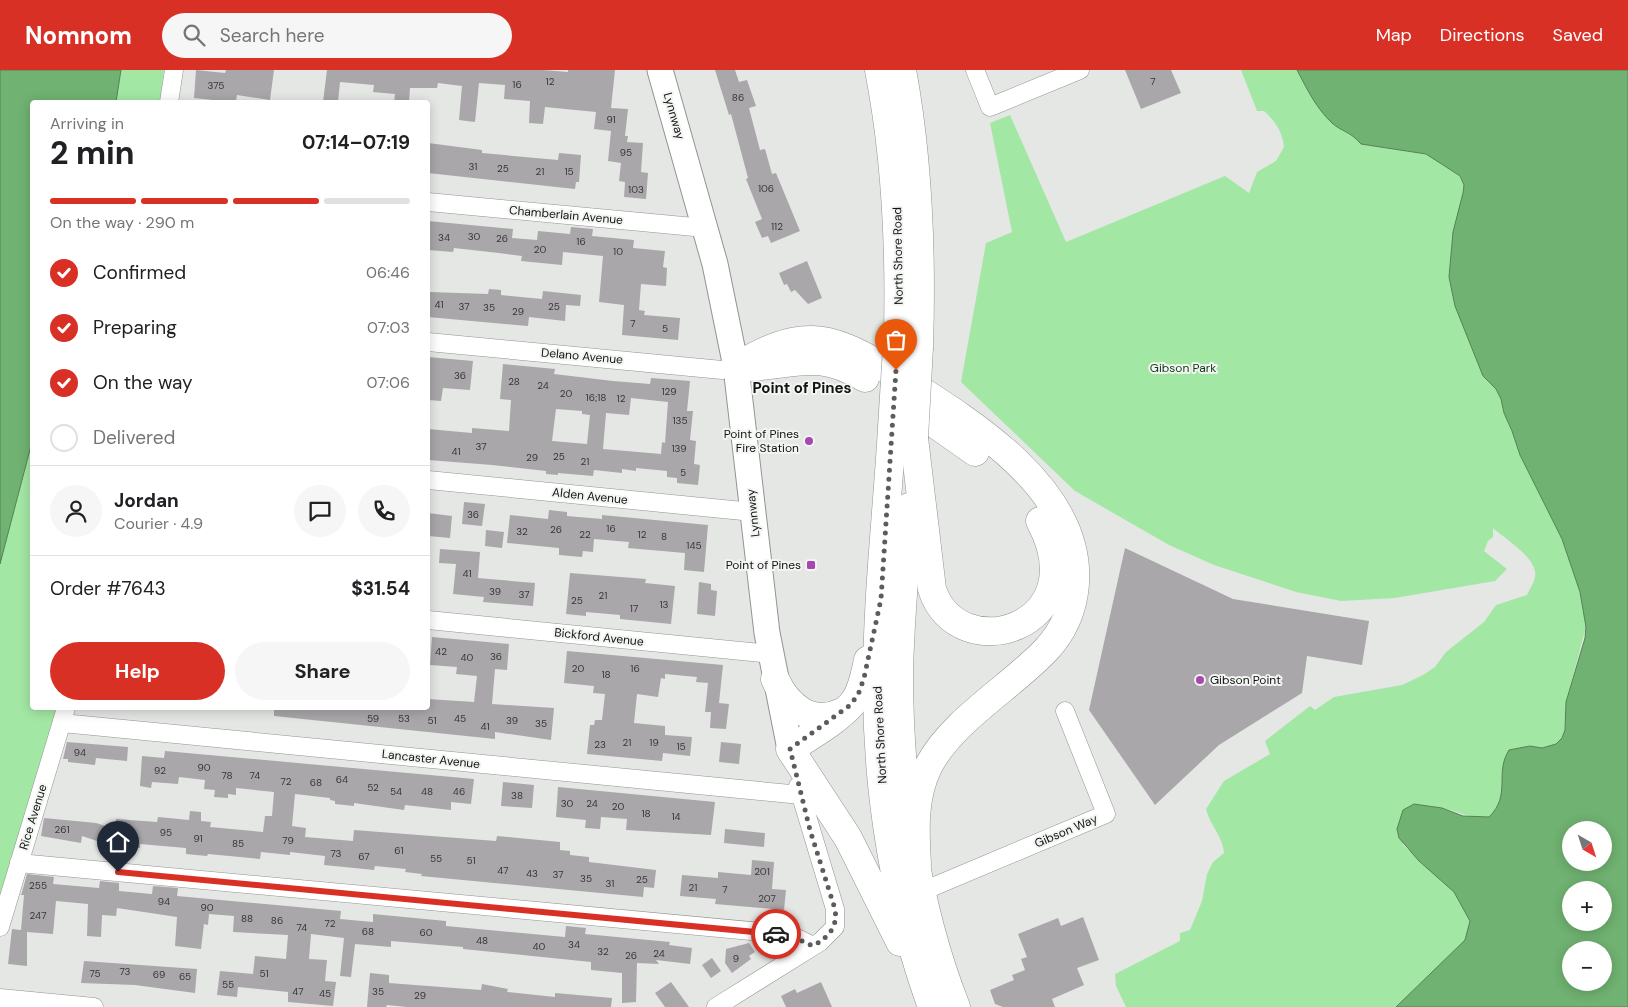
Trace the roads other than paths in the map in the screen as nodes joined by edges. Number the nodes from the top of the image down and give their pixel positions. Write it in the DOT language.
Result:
graph roads {
  1 [pos="174,70"];
  2 [pos="660,70"];
  3 [pos="878,70"];
  4 [pos="902,70"];
  5 [pos="975,70"];
  6 [pos="1080,70"];
  7 [pos="169,100"];
  8 [pos="430,202"];
  9 [pos="705,228"];
  10 [pos="909,339"];
  11 [pos="430,342"];
  12 [pos="736,367"];
  13 [pos="903,433"];
  14 [pos="430,480"];
  15 [pos="753,512"];
  16 [pos="881,599"];
  17 [pos="430,620"];
  18 [pos="773,666"];
  19 [pos="844,711"];
  20 [pos="1065,711"];
  21 [pos="64,715"];
  22 [pos="790,749"];
  23 [pos="801,796"];
  24 [pos="19,863"];
  25 [pos="917,864"];
  26 [pos="923,891"];
  27 [pos="0,927"];
  28 [pos="813,946"];
  29 [pos="0,998"];
  30 [pos="94,1007"];
  31 [pos="716,1007"];
  32 [pos="931,1007"];
  33 [pos="956,1007"];
  1 -- 7 [label="street"];
  2 -- 9 [label="main road, Lynnway"];
  3 -- 10 [label="highway, North Shore Road"];
  4 -- 10 [label="highway, North Shore Road"];
  5 -- 6 [label="street"];
  8 -- 9 [label="street, Chamberlain Avenue"];
  9 -- 12 [label="main road, Lynnway"];
  10 -- 13 [label="highway, North Shore Road, bridge"];
  11 -- 12 [label="street, Delano Avenue"];
  12 -- 13 [label="highway"];
  12 -- 15 [label="main road, Lynnway"];
  12 -- 25 [label="highway"];
  13 -- 16 [label="highway, North Shore Road"];
  13 -- 25 [label="highway, North Shore Road"];
  14 -- 15 [label="street, Alden Avenue"];
  15 -- 18 [label="main road, Lynnway"];
  16 -- 19 [label="highway"];
  16 -- 32 [label="highway, North Shore Road"];
  17 -- 18 [label="street, Bickford Avenue"];
  18 -- 19 [label="highway"];
  18 -- 22 [label="main road, Lynnway"];
  19 -- 22 [label="highway"];
  20 -- 26 [label="street, Gibson Way"];
  21 -- 23 [label="street, Lancaster Avenue"];
  21 -- 24 [label="street, Rice Avenue"];
  22 -- 23 [label="street, Lynnway"];
  22 -- 32 [label="highway"];
  23 -- 28 [label="street, Lynnway"];
  24 -- 27 [label="street, Rice Avenue"];
  24 -- 28 [label="street"];
  25 -- 26 [label="highway, North Shore Road"];
  26 -- 33 [label="highway, North Shore Road"];
  28 -- 31 [label="street"];
  29 -- 30 [label="street"];
}
